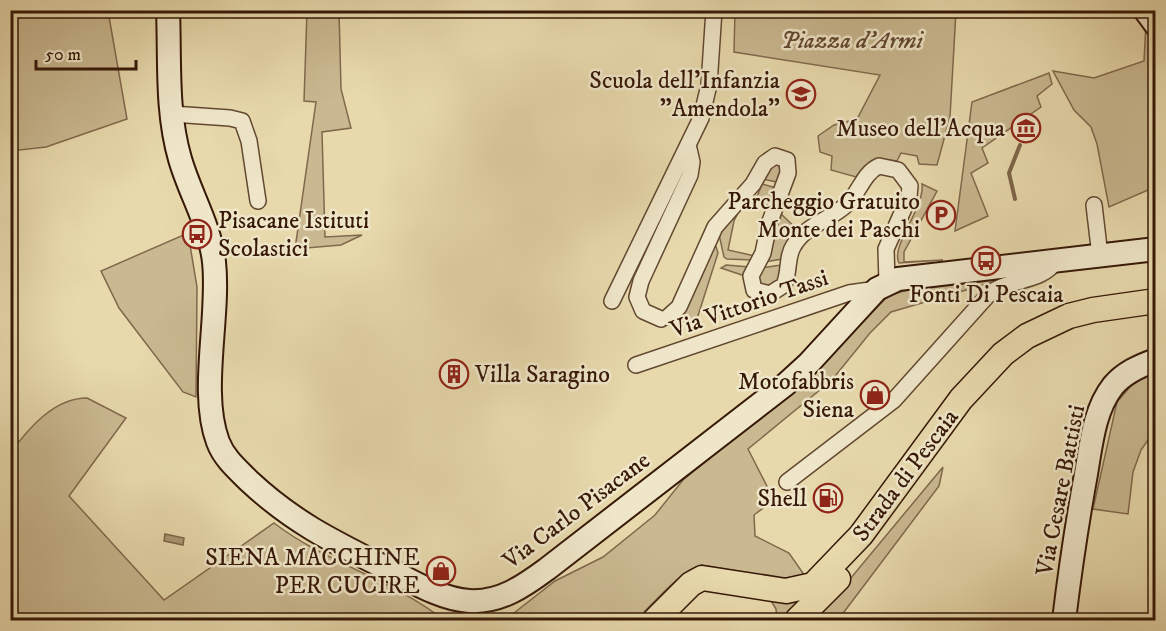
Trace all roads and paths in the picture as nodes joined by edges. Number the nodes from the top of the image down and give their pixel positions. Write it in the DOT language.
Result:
graph roads {
  1 [pos="168,10"];
  2 [pos="714,10"];
  3 [pos="1145,10"];
  4 [pos="1155,25"];
  5 [pos="172,114"];
  6 [pos="689,149"];
  7 [pos="258,201"];
  8 [pos="1094,205"];
  9 [pos="1155,249"];
  10 [pos="1100,255"];
  11 [pos="1056,261"];
  12 [pos="882,286"];
  13 [pos="612,301"];
  14 [pos="1155,301"];
  15 [pos="1155,312"];
  16 [pos="1155,360"];
  17 [pos="636,365"];
  18 [pos="787,482"];
  19 [pos="656,621"];
  20 [pos="797,621"];
  21 [pos="1064,621"];
  1 -- 5 [label="street, Via Carlo Pisacane"];
  2 -- 6 [label="street"];
  3 -- 4 [label="street"];
  5 -- 7 [label="street"];
  5 -- 12 [label="street, Via Carlo Pisacane"];
  6 -- 12 [label="street"];
  6 -- 13 [label="street"];
  8 -- 10 [label="street"];
  9 -- 10 [label="street"];
  10 -- 11 [label="street"];
  11 -- 12 [label="street"];
  11 -- 18 [label="street"];
  12 -- 17 [label="street, Via Vittorio Tassi"];
  14 -- 19 [label="main road, Strada di Pescaia"];
  15 -- 20 [label="main road, Strada di Pescaia"];
  16 -- 21 [label="street, Via Cesare Battisti"];
}
